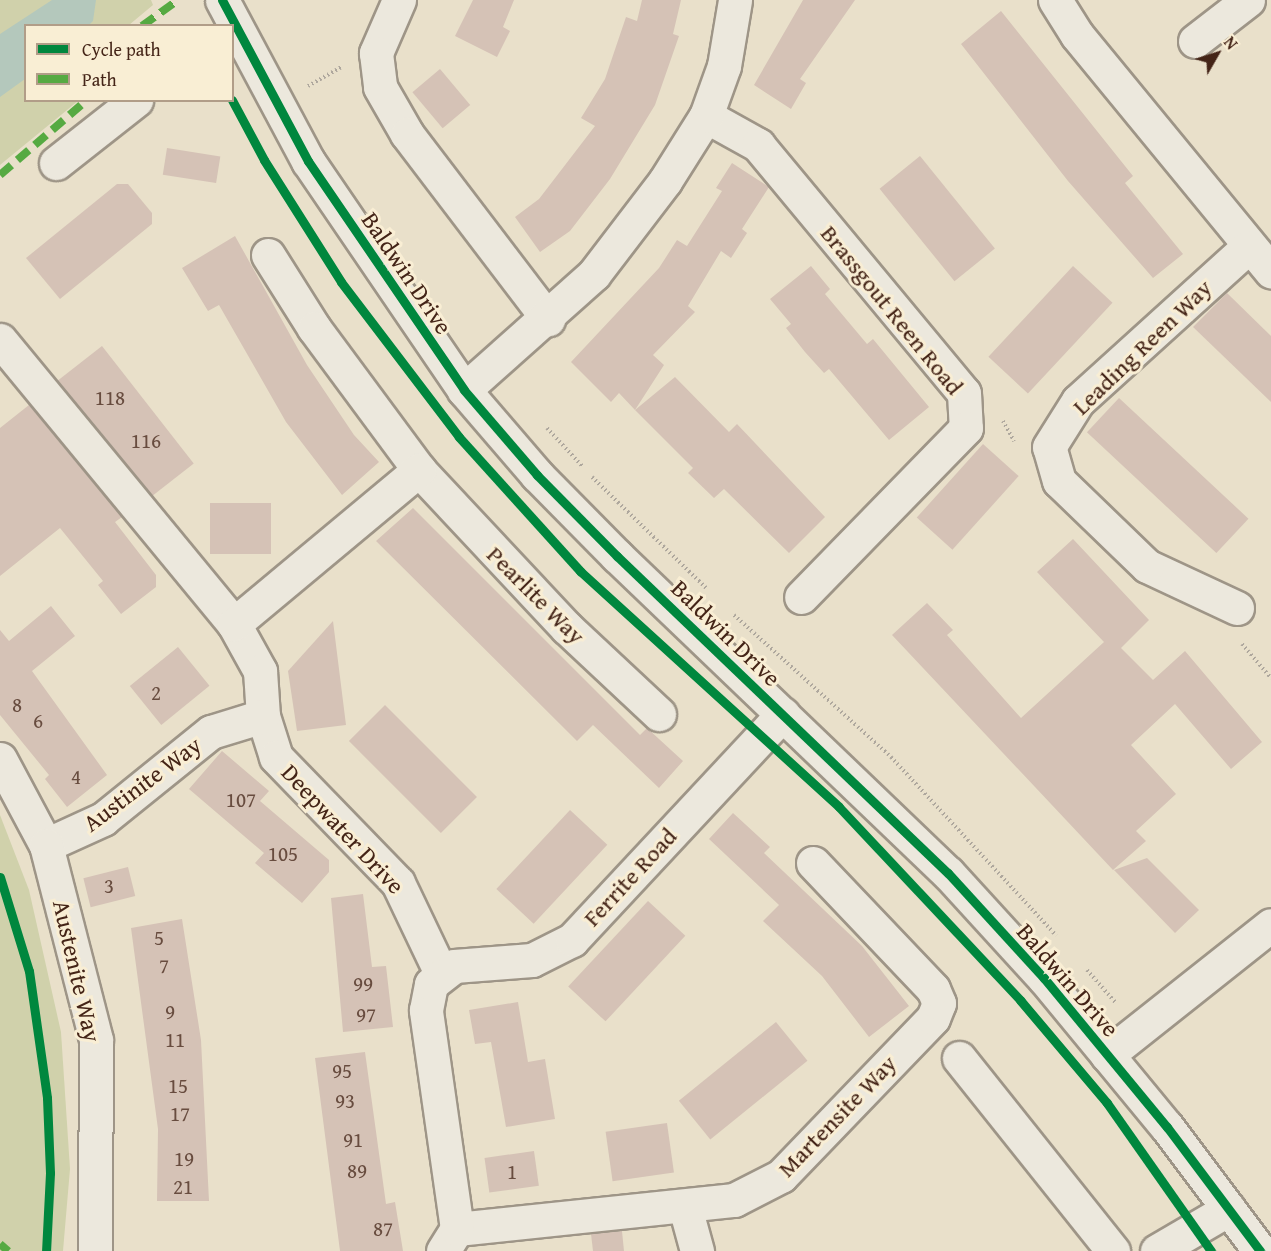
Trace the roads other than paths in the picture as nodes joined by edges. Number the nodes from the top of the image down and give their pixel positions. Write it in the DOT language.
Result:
graph roads {
  1 [pos="399,0"];
  2 [pos="735,0"];
  3 [pos="1055,0"];
  4 [pos="1248,0"];
  5 [pos="234,25"];
  6 [pos="1194,40"];
  7 [pos="133,102"];
  8 [pos="706,116"];
  9 [pos="56,163"];
  10 [pos="1248,247"];
  11 [pos="268,255"];
  12 [pos="1271,271"];
  13 [pos="548,319"];
  14 [pos="0,340"];
  15 [pos="464,390"];
  16 [pos="419,470"];
  17 [pos="801,597"];
  18 [pos="1237,608"];
  19 [pos="234,624"];
  20 [pos="659,714"];
  21 [pos="783,714"];
  22 [pos="263,716"];
  23 [pos="0,759"];
  24 [pos="46,845"];
  25 [pos="813,863"];
  26 [pos="1271,926"];
  27 [pos="441,973"];
  28 [pos="1107,1055"];
  29 [pos="959,1058"];
  30 [pos="685,1207"];
  31 [pos="1229,1209"];
  32 [pos="450,1240"];
  33 [pos="95,1251"];
  34 [pos="697,1251"];
  35 [pos="1113,1251"];
  36 [pos="1157,1251"];
  37 [pos="1260,1251"];
  1 -- 13 [label="street"];
  2 -- 8 [label="street"];
  3 -- 10 [label="street"];
  4 -- 6 [label="street"];
  5 -- 15 [label="street, Baldwin Drive"];
  7 -- 9 [label="street"];
  8 -- 13 [label="street"];
  8 -- 17 [label="street, Brassgout Reen Road"];
  10 -- 12 [label="street"];
  10 -- 18 [label="street, Leading Reen Way"];
  11 -- 16 [label="street, Pearlite Way"];
  13 -- 15 [label="street"];
  14 -- 19 [label="street, Deepwater Drive"];
  15 -- 21 [label="street, Baldwin Drive"];
  16 -- 19 [label="street"];
  16 -- 20 [label="street, Pearlite Way"];
  19 -- 22 [label="street, Deepwater Drive"];
  21 -- 27 [label="street, Ferrite Road"];
  21 -- 28 [label="street, Baldwin Drive"];
  22 -- 24 [label="street, Austinite Way"];
  22 -- 27 [label="street, Deepwater Drive"];
  23 -- 24 [label="street"];
  24 -- 33 [label="street, Austenite Way"];
  25 -- 30 [label="street, Martensite Way"];
  26 -- 28 [label="street"];
  27 -- 32 [label="street"];
  28 -- 31 [label="street, Baldwin Drive"];
  29 -- 35 [label="street"];
  30 -- 32 [label="street, Martensite Way"];
  30 -- 34 [label="street"];
  31 -- 36 [label="street"];
  31 -- 37 [label="street, Baldwin Drive"];
}
